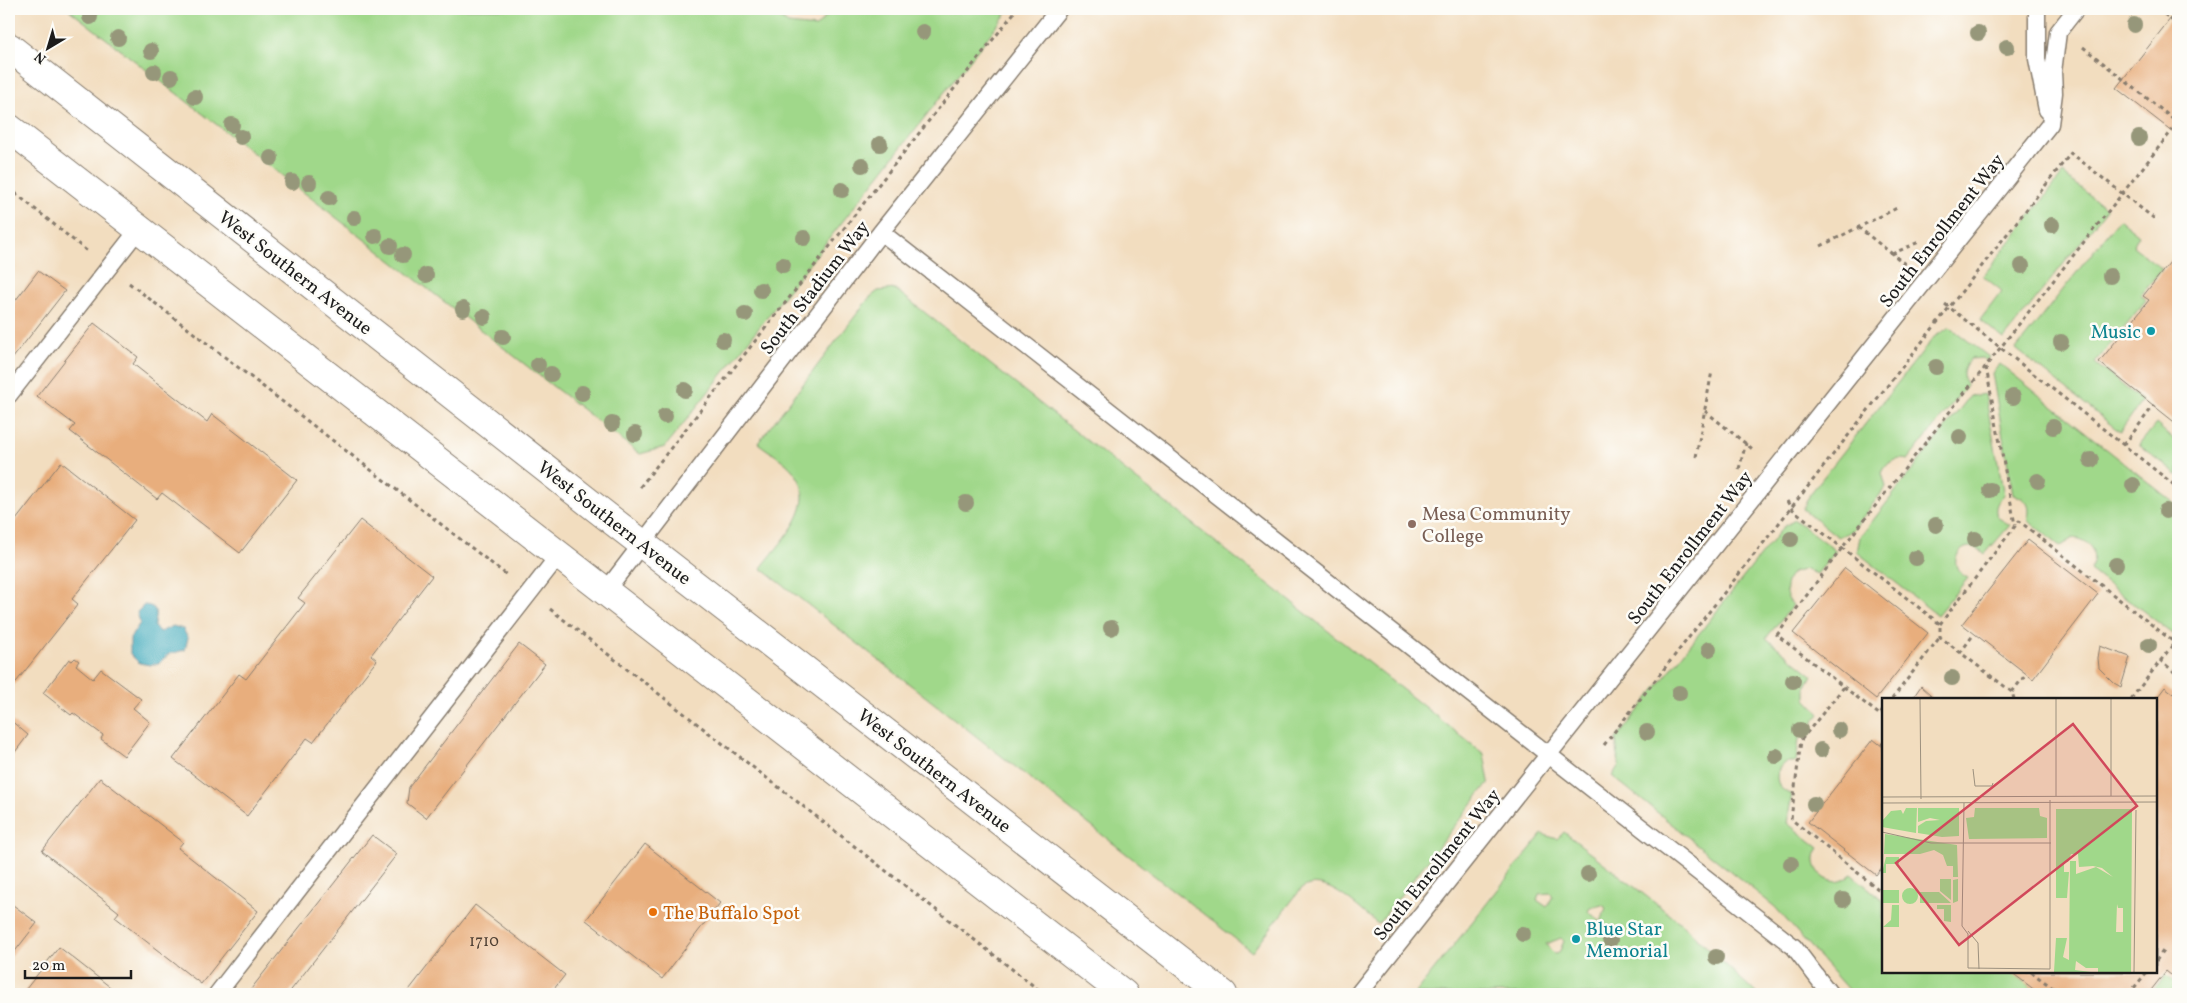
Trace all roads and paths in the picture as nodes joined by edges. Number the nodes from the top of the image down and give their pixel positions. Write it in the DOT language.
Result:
graph roads {
  1 [pos="1017,9"];
  2 [pos="1059,9"];
  3 [pos="2037,9"];
  4 [pos="2076,9"];
  5 [pos="2158,9"];
  6 [pos="2178,25"];
  7 [pos="9,47"];
  8 [pos="2082,47"];
  9 [pos="2178,123"];
  10 [pos="2050,124"];
  11 [pos="9,128"];
  12 [pos="2123,193"];
  13 [pos="1900,207"];
  14 [pos="2156,220"];
  15 [pos="1858,227"];
  16 [pos="138,230"];
  17 [pos="881,232"];
  18 [pos="1926,239"];
  19 [pos="1821,246"];
  20 [pos="1892,254"];
  21 [pos="1909,268"];
  22 [pos="1945,304"];
  23 [pos="1950,308"];
  24 [pos="2001,349"];
  25 [pos="1986,367"];
  26 [pos="1712,371"];
  27 [pos="9,395"];
  28 [pos="2154,405"];
  29 [pos="1705,411"];
  30 [pos="1746,443"];
  31 [pos="2124,445"];
  32 [pos="1761,455"];
  33 [pos="1696,457"];
  34 [pos="1737,478"];
  35 [pos="640,487"];
  36 [pos="2178,488"];
  37 [pos="1787,501"];
  38 [pos="1791,508"];
  39 [pos="2016,526"];
  40 [pos="642,543"];
  41 [pos="1842,548"];
  42 [pos="559,555"];
  43 [pos="605,592"];
  44 [pos="1940,624"];
  45 [pos="1974,634"];
  46 [pos="1940,637"];
  47 [pos="2178,638"];
  48 [pos="2175,643"];
  49 [pos="1960,653"];
  50 [pos="2160,660"];
  51 [pos="2026,674"];
  52 [pos="2178,674"];
  53 [pos="1844,687"];
  54 [pos="2012,692"];
  55 [pos="1893,698"];
  56 [pos="2014,698"];
  57 [pos="2132,698"];
  58 [pos="1882,712"];
  59 [pos="1604,745"];
  60 [pos="1548,756"];
  61 [pos="1882,892"];
  62 [pos="2163,951"];
  63 [pos="2157,959"];
  64 [pos="2032,973"];
  65 [pos="2146,973"];
  66 [pos="217,994"];
  67 [pos="1124,994"];
  68 [pos="1223,994"];
  69 [pos="1358,994"];
  70 [pos="1830,994"];
  71 [pos="2061,994"];
  72 [pos="2129,994"];
  1 -- 35 [label="path"];
  2 -- 17 [label="lane, South Stadium Way"];
  3 -- 10 [label="lane"];
  4 -- 10 [label="lane"];
  5 -- 6 [label="path"];
  7 -- 40 [label="main road, West Southern Avenue"];
  8 -- 9 [label="path"];
  9 -- 12 [label="path"];
  10 -- 60 [label="lane, South Enrollment Way"];
  11 -- 16 [label="main road"];
  12 -- 14 [label="path"];
  12 -- 23 [label="path"];
  12 -- 24 [label="path"];
  13 -- 15 [label="path"];
  15 -- 19 [label="path"];
  15 -- 20 [label="path"];
  16 -- 27 [label="lane"];
  16 -- 42 [label="main road"];
  17 -- 40 [label="lane, South Stadium Way"];
  17 -- 60 [label="lane"];
  18 -- 20 [label="path"];
  20 -- 21 [label="path"];
  22 -- 23 [label="path"];
  23 -- 24 [label="path"];
  23 -- 38 [label="path"];
  24 -- 25 [label="path"];
  24 -- 31 [label="path"];
  25 -- 39 [label="path"];
  25 -- 41 [label="path"];
  26 -- 29 [label="path"];
  28 -- 31 [label="path"];
  29 -- 30 [label="path"];
  29 -- 33 [label="path"];
  30 -- 32 [label="path"];
  30 -- 34 [label="path"];
  31 -- 36 [label="path"];
  37 -- 38 [label="path"];
  38 -- 41 [label="path"];
  38 -- 59 [label="path"];
  39 -- 44 [label="path"];
  39 -- 48 [label="path"];
  40 -- 43 [label="lane, South Stadium Way"];
  40 -- 68 [label="main road, West Southern Avenue"];
  41 -- 44 [label="path"];
  41 -- 53 [label="path"];
  42 -- 43 [label="main road"];
  42 -- 66 [label="lane"];
  43 -- 67 [label="main road"];
  44 -- 46 [label="path"];
  45 -- 49 [label="path"];
  46 -- 49 [label="path"];
  46 -- 55 [label="path"];
  47 -- 48 [label="path"];
  48 -- 50 [label="path"];
  49 -- 54 [label="path"];
  50 -- 52 [label="path"];
  50 -- 57 [label="path"];
  51 -- 54 [label="path"];
  53 -- 58 [label="path"];
  53 -- 61 [label="path"];
  54 -- 56 [label="path"];
  60 -- 69 [label="lane, South Enrollment Way"];
  60 -- 70 [label="lane"];
  62 -- 63 [label="path"];
  64 -- 71 [label="path"];
  65 -- 72 [label="path"];
}
